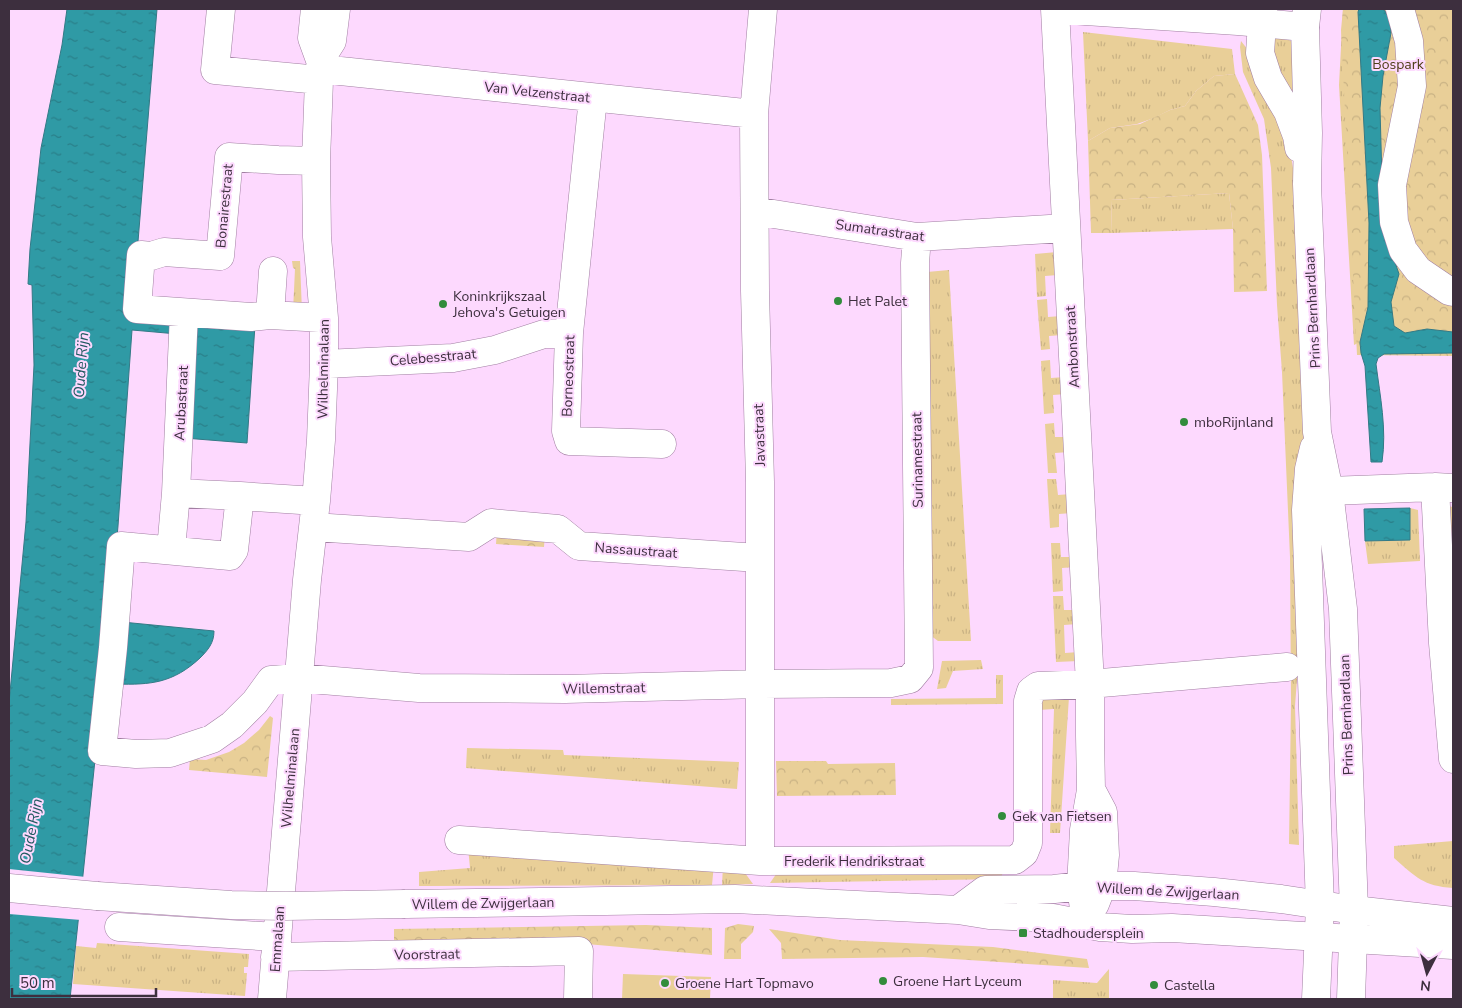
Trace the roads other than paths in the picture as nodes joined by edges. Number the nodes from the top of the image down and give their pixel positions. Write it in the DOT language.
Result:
graph roads {
  1 [pos="221,9"];
  2 [pos="315,9"];
  3 [pos="336,9"];
  4 [pos="763,9"];
  5 [pos="1055,9"];
  6 [pos="1400,9"];
  7 [pos="1262,16"];
  8 [pos="1306,18"];
  9 [pos="320,70"];
  10 [pos="593,98"];
  11 [pos="754,114"];
  12 [pos="316,161"];
  13 [pos="1306,184"];
  14 [pos="755,211"];
  15 [pos="1066,228"];
  16 [pos="917,237"];
  17 [pos="273,271"];
  18 [pos="1453,292"];
  19 [pos="184,313"];
  20 [pos="270,315"];
  21 [pos="324,318"];
  22 [pos="569,333"];
  23 [pos="324,364"];
  24 [pos="1318,432"];
  25 [pos="662,444"];
  26 [pos="1444,488"];
  27 [pos="1329,491"];
  28 [pos="176,493"];
  29 [pos="240,496"];
  30 [pos="315,514"];
  31 [pos="171,550"];
  32 [pos="759,558"];
  33 [pos="1448,643"];
  34 [pos="1287,667"];
  35 [pos="298,678"];
  36 [pos="910,679"];
  37 [pos="761,684"];
  38 [pos="1090,684"];
  39 [pos="1453,759"];
  40 [pos="459,840"];
  41 [pos="760,861"];
  42 [pos="281,879"];
  43 [pos="1091,886"];
  44 [pos="9,888"];
  45 [pos="1320,906"];
  46 [pos="958,910"];
  47 [pos="1354,910"];
  48 [pos="1453,921"];
  49 [pos="1086,924"];
  50 [pos="119,927"];
  51 [pos="1319,937"];
  52 [pos="1354,939"];
  53 [pos="1453,945"];
  54 [pos="276,947"];
  55 [pos="272,999"];
  56 [pos="578,999"];
  57 [pos="1316,999"];
  58 [pos="1351,999"];
  1 -- 9 [label="street, Van Velzenstraat"];
  2 -- 9 [label="street, Wilhelminalaan"];
  3 -- 9 [label="street, Wilhelminalaan"];
  4 -- 11 [label="street, Javastraat"];
  5 -- 7 [label="street"];
  5 -- 15 [label="street, Ambonstraat"];
  6 -- 18 [label="street"];
  7 -- 8 [label="street"];
  7 -- 13 [label="street, Prins Bernhardlaan"];
  8 -- 13 [label="street, Prins Bernhardlaan"];
  9 -- 10 [label="street, Van Velzenstraat"];
  9 -- 12 [label="street, Wilhelminalaan"];
  10 -- 11 [label="street, Van Velzenstraat"];
  10 -- 22 [label="street, Borneostraat"];
  11 -- 14 [label="street, Javastraat"];
  12 -- 19 [label="street, Bonairestraat"];
  12 -- 21 [label="street, Wilhelminalaan"];
  13 -- 24 [label="street, Prins Bernhardlaan"];
  14 -- 16 [label="street, Sumatrastraat"];
  14 -- 32 [label="street, Javastraat"];
  15 -- 16 [label="street, Sumatrastraat"];
  15 -- 38 [label="street, Ambonstraat"];
  16 -- 36 [label="street, Surinamestraat"];
  17 -- 20 [label="street"];
  19 -- 20 [label="street, Bonairestraat"];
  19 -- 28 [label="street, Arubastraat"];
  20 -- 21 [label="street, Bonairestraat"];
  21 -- 23 [label="street, Wilhelminalaan"];
  22 -- 23 [label="street, Celebesstraat"];
  22 -- 25 [label="street, Borneostraat"];
  23 -- 30 [label="street, Wilhelminalaan"];
  24 -- 27 [label="street, Prins Bernhardlaan"];
  24 -- 45 [label="street, Prins Bernhardlaan"];
  26 -- 27 [label="street"];
  26 -- 33 [label="street"];
  27 -- 47 [label="street, Prins Bernhardlaan"];
  28 -- 29 [label="street"];
  28 -- 31 [label="street, Arubastraat"];
  29 -- 30 [label="street"];
  29 -- 31 [label="street"];
  30 -- 32 [label="street, Nassaustraat"];
  30 -- 35 [label="street, Wilhelminalaan"];
  31 -- 35 [label="street"];
  32 -- 37 [label="street, Javastraat"];
  33 -- 39 [label="street"];
  34 -- 38 [label="street"];
  35 -- 37 [label="street, Willemstraat"];
  35 -- 42 [label="street, Wilhelminalaan"];
  36 -- 37 [label="street, Willemstraat"];
  37 -- 41 [label="street, Javastraat"];
  38 -- 41 [label="street, Frederik Hendrikstraat"];
  38 -- 43 [label="street, Ambonstraat"];
  40 -- 41 [label="street, Frederik Hendrikstraat"];
  42 -- 54 [label="street, Emmalaan"];
  43 -- 45 [label="street, Willem de Zwijgerlaan"];
  43 -- 46 [label="street, Willem de Zwijgerlaan"];
  43 -- 49 [label="street, Ambonstraat"];
  44 -- 46 [label="street, Willem de Zwijgerlaan, bridge"];
  45 -- 47 [label="street, Willem de Zwijgerlaan"];
  45 -- 51 [label="street, Prins Bernhardlaan"];
  46 -- 49 [label="street, Willem de Zwijgerlaan"];
  47 -- 48 [label="street, Willem de Zwijgerlaan"];
  47 -- 52 [label="street, Prins Bernhardlaan"];
  49 -- 51 [label="street, Willem de Zwijgerlaan"];
  50 -- 54 [label="street, Voorstraat"];
  51 -- 52 [label="street, Willem de Zwijgerlaan"];
  51 -- 57 [label="street, Prins Bernhardlaan"];
  52 -- 53 [label="street, Willem de Zwijgerlaan"];
  52 -- 58 [label="street, Prins Bernhardlaan"];
  54 -- 55 [label="street, Emmalaan"];
  54 -- 56 [label="street, Voorstraat"];
}
